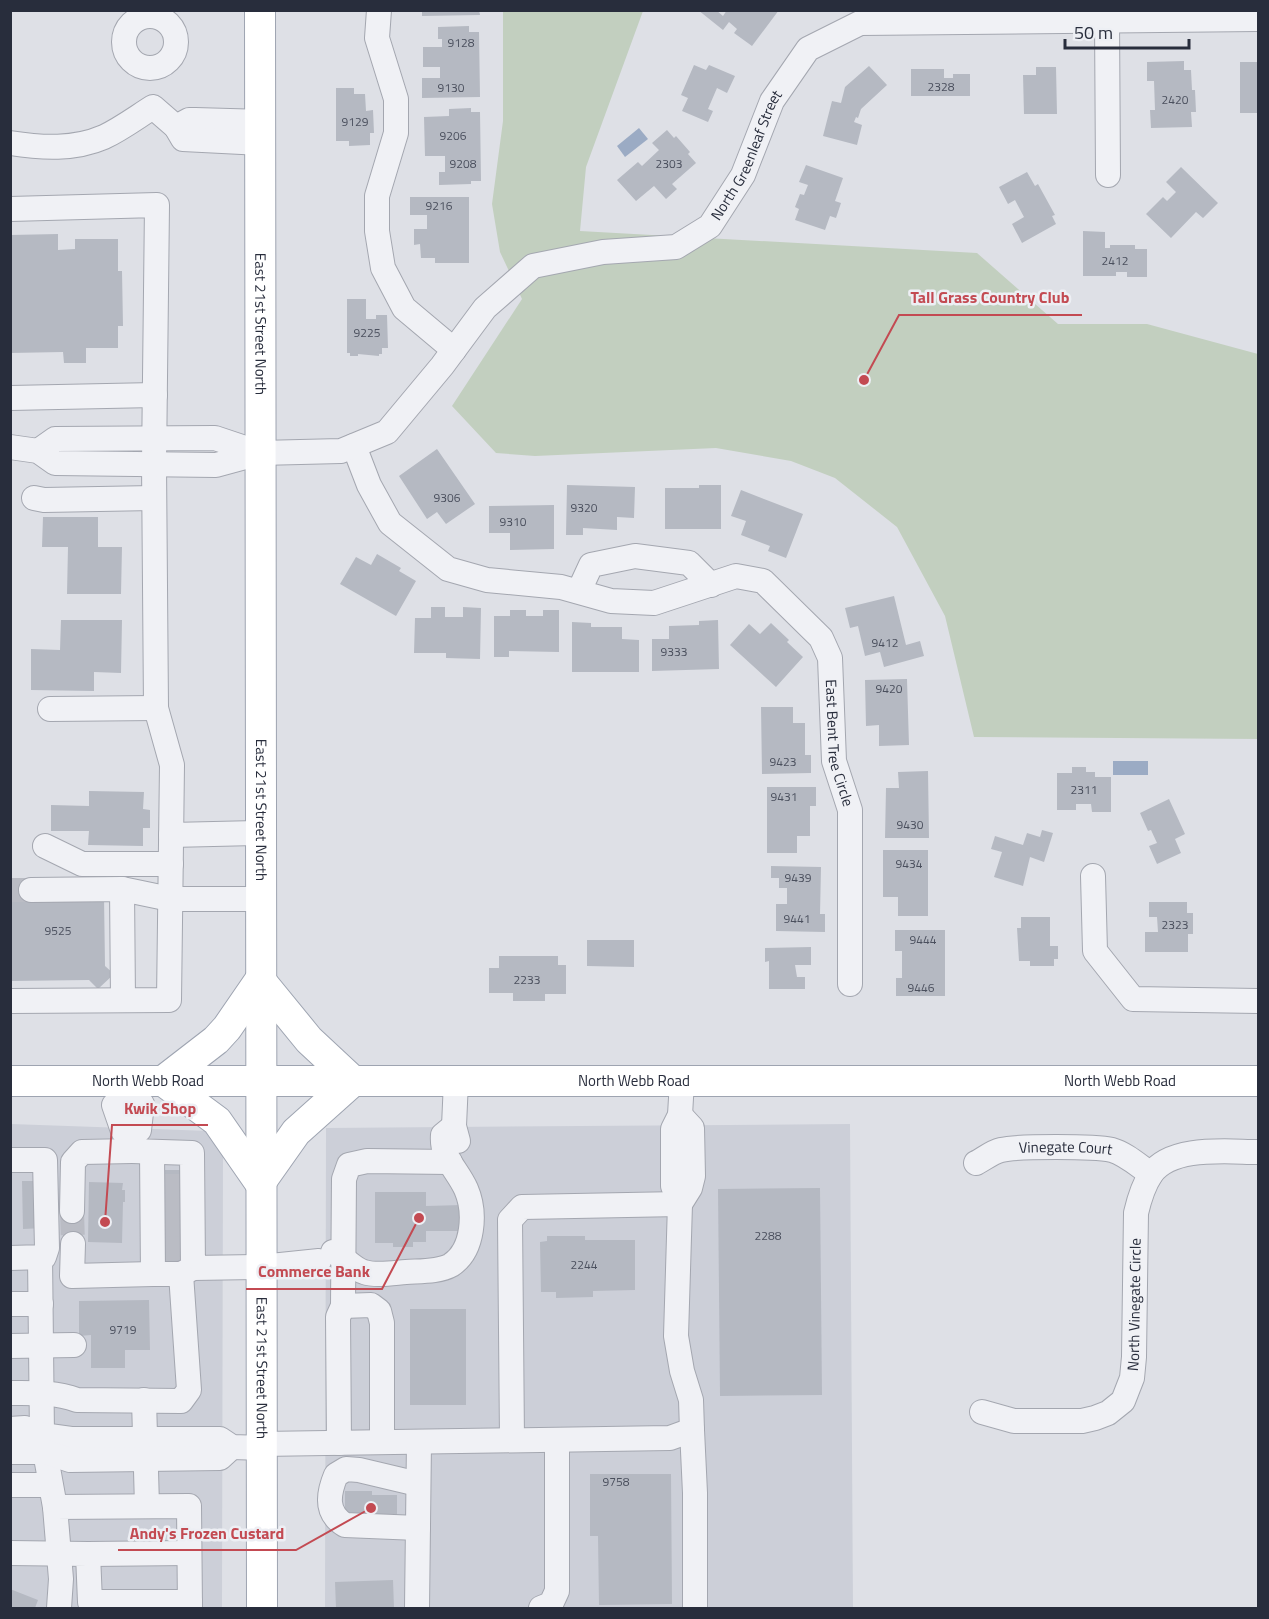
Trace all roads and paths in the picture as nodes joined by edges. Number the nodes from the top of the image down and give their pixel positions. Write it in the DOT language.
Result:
graph roads {
  1 [pos="260,10"];
  2 [pos="379,10"];
  3 [pos="991,16"];
  4 [pos="1258,19"];
  5 [pos="1107,20"];
  6 [pos="146,68"];
  7 [pos="153,107"];
  8 [pos="260,132"];
  9 [pos="10,143"];
  10 [pos="1108,175"];
  11 [pos="10,210"];
  12 [pos="454,350"];
  13 [pos="155,395"];
  14 [pos="10,398"];
  15 [pos="154,438"];
  16 [pos="354,446"];
  17 [pos="10,447"];
  18 [pos="38,451"];
  19 [pos="260,453"];
  20 [pos="154,464"];
  21 [pos="34,498"];
  22 [pos="154,498"];
  23 [pos="711,585"];
  24 [pos="579,591"];
  25 [pos="156,708"];
  26 [pos="50,709"];
  27 [pos="260,833"];
  28 [pos="171,835"];
  29 [pos="45,846"];
  30 [pos="171,864"];
  31 [pos="1093,876"];
  32 [pos="122,889"];
  33 [pos="32,890"];
  34 [pos="170,898"];
  35 [pos="260,899"];
  36 [pos="260,981"];
  37 [pos="850,984"];
  38 [pos="123,1000"];
  39 [pos="10,1001"];
  40 [pos="1258,1001"];
  41 [pos="10,1081"];
  42 [pos="163,1081"];
  43 [pos="260,1081"];
  44 [pos="353,1081"];
  45 [pos="456,1081"];
  46 [pos="682,1081"];
  47 [pos="1258,1081"];
  48 [pos="130,1091"];
  49 [pos="138,1146"];
  50 [pos="1258,1152"];
  51 [pos="10,1160"];
  52 [pos="450,1162"];
  53 [pos="976,1163"];
  54 [pos="1151,1174"];
  55 [pos="260,1183"];
  56 [pos="680,1204"];
  57 [pos="72,1211"];
  58 [pos="174,1224"];
  59 [pos="73,1244"];
  60 [pos="40,1257"];
  61 [pos="10,1258"];
  62 [pos="344,1261"];
  63 [pos="261,1267"];
  64 [pos="10,1304"];
  65 [pos="40,1304"];
  66 [pos="343,1306"];
  67 [pos="74,1345"];
  68 [pos="10,1346"];
  69 [pos="41,1346"];
  70 [pos="42,1392"];
  71 [pos="10,1393"];
  72 [pos="144,1400"];
  73 [pos="982,1412"];
  74 [pos="10,1429"];
  75 [pos="692,1430"];
  76 [pos="512,1440"];
  77 [pos="556,1440"];
  78 [pos="382,1442"];
  79 [pos="419,1442"];
  80 [pos="44,1443"];
  81 [pos="339,1443"];
  82 [pos="261,1446"];
  83 [pos="145,1449"];
  84 [pos="10,1452"];
  85 [pos="418,1484"];
  86 [pos="10,1485"];
  87 [pos="52,1496"];
  88 [pos="147,1506"];
  89 [pos="418,1528"];
  90 [pos="10,1553"];
  91 [pos="189,1553"];
  92 [pos="59,1554"];
  93 [pos="88,1554"];
  94 [pos="89,1605"];
  95 [pos="190,1605"];
  96 [pos="59,1608"];
  97 [pos="262,1608"];
  98 [pos="417,1608"];
  99 [pos="541,1608"];
  100 [pos="695,1608"];
  1 -- 8 [label="main road, East 21st Street North"];
  2 -- 12 [label="street"];
  3 -- 5 [label="street, North Greenleaf Street"];
  3 -- 12 [label="street, North Greenleaf Street"];
  4 -- 5 [label="street, North Greenleaf Street"];
  5 -- 10 [label="street"];
  6 -- 7 [label="street"];
  7 -- 8 [label="street"];
  7 -- 9 [label="street"];
  8 -- 19 [label="main road, East 21st Street North"];
  11 -- 13 [label="street"];
  12 -- 16 [label="street, North Greenleaf Street"];
  13 -- 14 [label="street"];
  13 -- 15 [label="street"];
  15 -- 18 [label="street"];
  15 -- 19 [label="street"];
  15 -- 20 [label="street"];
  16 -- 19 [label="street, North Greenleaf Street"];
  16 -- 24 [label="street, East Bent Tree Circle"];
  17 -- 18 [label="street"];
  18 -- 20 [label="street"];
  19 -- 20 [label="street"];
  19 -- 27 [label="main road, East 21st Street North"];
  20 -- 22 [label="street"];
  21 -- 22 [label="street"];
  22 -- 25 [label="street"];
  23 -- 24 [label="street, East Bent Tree Circle"];
  23 -- 24 [label="street"];
  23 -- 37 [label="street, East Bent Tree Circle"];
  25 -- 26 [label="street"];
  25 -- 28 [label="street"];
  27 -- 28 [label="street"];
  27 -- 35 [label="main road, East 21st Street North"];
  28 -- 30 [label="street"];
  29 -- 30 [label="street"];
  30 -- 34 [label="street"];
  31 -- 40 [label="street"];
  32 -- 33 [label="street"];
  32 -- 34 [label="street"];
  32 -- 38 [label="street"];
  34 -- 35 [label="street"];
  34 -- 38 [label="street"];
  35 -- 36 [label="main road, East 21st Street North"];
  36 -- 42 [label="main road"];
  36 -- 43 [label="main road, East 21st Street North"];
  36 -- 44 [label="main road"];
  38 -- 39 [label="street"];
  41 -- 48 [label="main road, North Webb Road"];
  42 -- 43 [label="main road, North Webb Road"];
  42 -- 48 [label="main road, North Webb Road"];
  42 -- 55 [label="main road"];
  43 -- 44 [label="main road, North Webb Road"];
  43 -- 55 [label="main road, East 21st Street North"];
  44 -- 45 [label="main road, North Webb Road"];
  44 -- 55 [label="main road"];
  45 -- 46 [label="main road, North Webb Road"];
  45 -- 52 [label="street"];
  46 -- 47 [label="main road, North Webb Road"];
  46 -- 56 [label="street"];
  48 -- 49 [label="street"];
  49 -- 57 [label="street"];
  49 -- 58 [label="street"];
  49 -- 58 [label="street"];
  50 -- 54 [label="street"];
  51 -- 60 [label="street"];
  52 -- 62 [label="street"];
  52 -- 62 [label="street"];
  53 -- 54 [label="street, Vinegate Court"];
  54 -- 73 [label="street, North Vinegate Circle"];
  55 -- 63 [label="main road, East 21st Street North"];
  56 -- 75 [label="street"];
  56 -- 76 [label="street"];
  58 -- 59 [label="street"];
  58 -- 63 [label="street"];
  58 -- 72 [label="street"];
  60 -- 61 [label="street"];
  60 -- 65 [label="street"];
  62 -- 63 [label="street"];
  62 -- 66 [label="street"];
  63 -- 82 [label="main road, East 21st Street North"];
  64 -- 65 [label="street"];
  65 -- 69 [label="street"];
  66 -- 78 [label="street"];
  66 -- 81 [label="street"];
  67 -- 69 [label="street"];
  68 -- 69 [label="street"];
  69 -- 70 [label="street"];
  70 -- 71 [label="street"];
  70 -- 72 [label="street"];
  70 -- 80 [label="street"];
  72 -- 83 [label="street"];
  74 -- 80 [label="street"];
  75 -- 77 [label="street"];
  75 -- 100 [label="street"];
  76 -- 77 [label="street"];
  76 -- 79 [label="street"];
  77 -- 99 [label="street"];
  78 -- 79 [label="street"];
  78 -- 81 [label="street"];
  79 -- 85 [label="street"];
  80 -- 83 [label="street"];
  80 -- 84 [label="street"];
  80 -- 87 [label="street"];
  81 -- 82 [label="street"];
  82 -- 83 [label="street"];
  82 -- 97 [label="main road, East 21st Street North"];
  83 -- 88 [label="street"];
  85 -- 89 [label="street"];
  85 -- 89 [label="street"];
  86 -- 87 [label="street"];
  87 -- 88 [label="street"];
  87 -- 92 [label="street"];
  88 -- 91 [label="street"];
  89 -- 98 [label="street"];
  90 -- 92 [label="street"];
  91 -- 93 [label="street"];
  91 -- 95 [label="street"];
  92 -- 93 [label="street"];
  92 -- 96 [label="street"];
  93 -- 94 [label="street"];
  94 -- 95 [label="street"];
}
